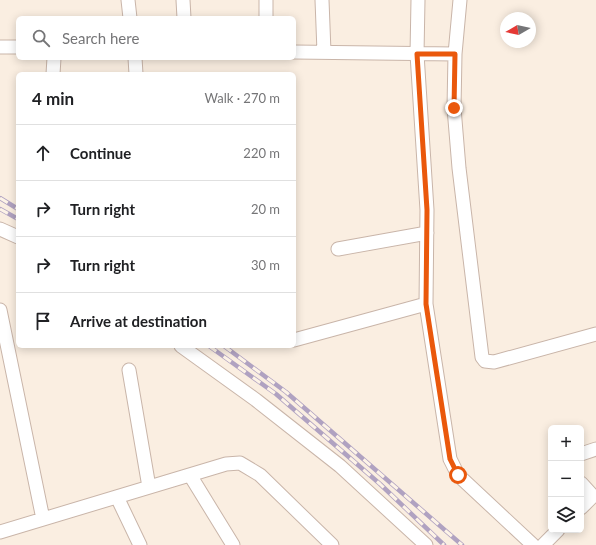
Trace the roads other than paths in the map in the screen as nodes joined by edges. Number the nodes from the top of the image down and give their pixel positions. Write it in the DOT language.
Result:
graph roads {
  1 [pos="128,0"];
  2 [pos="183,0"];
  3 [pos="266,0"];
  4 [pos="322,0"];
  5 [pos="418,0"];
  6 [pos="460,0"];
  7 [pos="130,16"];
  8 [pos="184,16"];
  9 [pos="266,16"];
  10 [pos="0,47"];
  11 [pos="16,47"];
  12 [pos="296,52"];
  13 [pos="324,52"];
  14 [pos="417,54"];
  15 [pos="455,54"];
  16 [pos="54,60"];
  17 [pos="135,60"];
  18 [pos="53,72"];
  19 [pos="136,72"];
  20 [pos="0,229"];
  21 [pos="427,233"];
  22 [pos="16,236"];
  23 [pos="338,248"];
  24 [pos="426,304"];
  25 [pos="0,310"];
  26 [pos="596,334"];
  27 [pos="296,339"];
  28 [pos="184,348"];
  29 [pos="129,370"];
  30 [pos="596,449"];
  31 [pos="584,453"];
  32 [pos="190,475"];
  33 [pos="584,486"];
  34 [pos="149,488"];
  35 [pos="118,497"];
  36 [pos="594,498"];
  37 [pos="584,506"];
  38 [pos="43,519"];
  39 [pos="0,532"];
  40 [pos="555,533"];
  41 [pos="140,545"];
  42 [pos="233,545"];
  43 [pos="332,545"];
  44 [pos="426,545"];
  45 [pos="533,545"];
  46 [pos="543,545"];
  1 -- 7 [label="street"];
  2 -- 8 [label="street"];
  3 -- 9 [label="street"];
  4 -- 13 [label="street"];
  5 -- 14 [label="street"];
  6 -- 15 [label="street"];
  10 -- 11 [label="street"];
  12 -- 13 [label="street"];
  13 -- 14 [label="street"];
  14 -- 15 [label="street"];
  14 -- 21 [label="street"];
  15 -- 26 [label="street"];
  16 -- 18 [label="street"];
  17 -- 19 [label="street"];
  20 -- 22 [label="street"];
  21 -- 23 [label="street"];
  21 -- 24 [label="street"];
  24 -- 27 [label="street"];
  24 -- 45 [label="street"];
  25 -- 38 [label="street"];
  28 -- 44 [label="street"];
  29 -- 34 [label="street"];
  30 -- 31 [label="street"];
  32 -- 34 [label="street"];
  32 -- 42 [label="street"];
  32 -- 43 [label="street"];
  33 -- 36 [label="street"];
  34 -- 35 [label="street"];
  35 -- 38 [label="street"];
  35 -- 41 [label="street"];
  36 -- 37 [label="street"];
  38 -- 39 [label="street"];
  40 -- 46 [label="street"];
}
